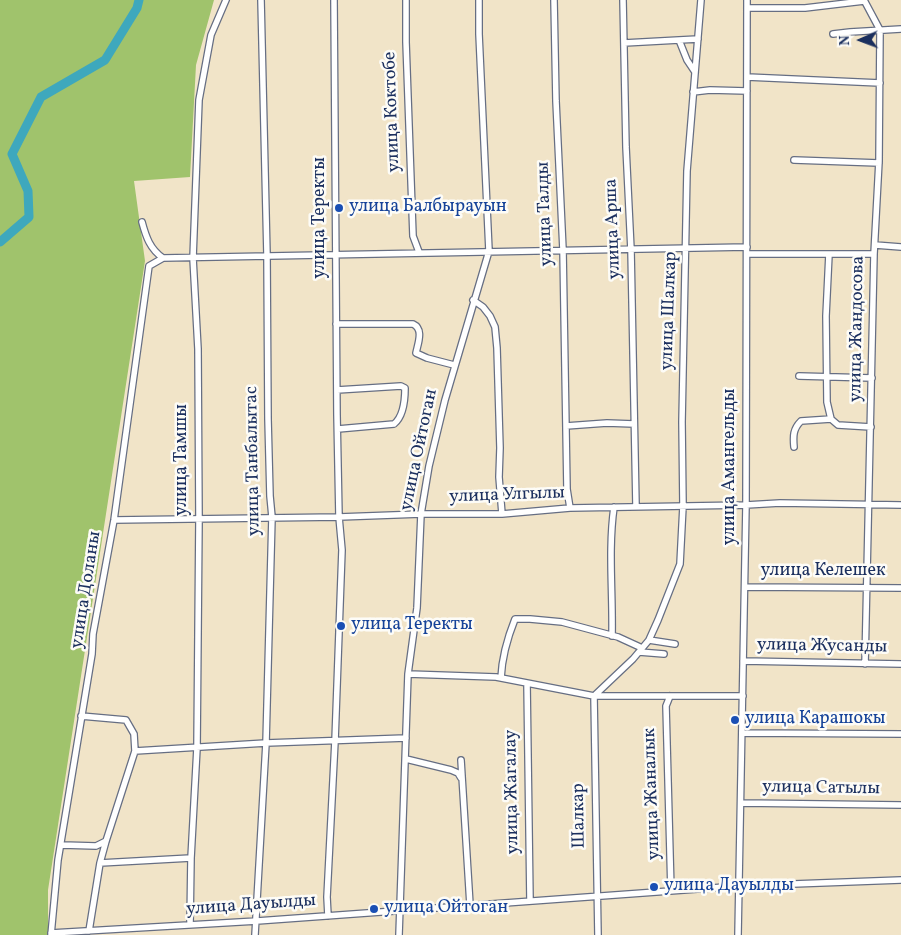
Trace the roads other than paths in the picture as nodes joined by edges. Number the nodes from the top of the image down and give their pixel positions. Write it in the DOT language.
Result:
graph roads {
  1 [pos="226,0"];
  2 [pos="261,0"];
  3 [pos="334,0"];
  4 [pos="406,0"];
  5 [pos="479,0"];
  6 [pos="554,0"];
  7 [pos="624,0"];
  8 [pos="701,0"];
  9 [pos="746,0"];
  10 [pos="864,0"];
  11 [pos="747,8"];
  12 [pos="880,30"];
  13 [pos="901,30"];
  14 [pos="833,34"];
  15 [pos="680,40"];
  16 [pos="698,40"];
  17 [pos="624,43"];
  18 [pos="695,72"];
  19 [pos="747,77"];
  20 [pos="880,83"];
  21 [pos="747,91"];
  22 [pos="693,92"];
  23 [pos="794,160"];
  24 [pos="879,163"];
  25 [pos="142,222"];
  26 [pos="875,246"];
  27 [pos="901,246"];
  28 [pos="747,247"];
  29 [pos="687,249"];
  30 [pos="563,250"];
  31 [pos="631,250"];
  32 [pos="489,251"];
  33 [pos="419,252"];
  34 [pos="336,254"];
  35 [pos="747,254"];
  36 [pos="829,254"];
  37 [pos="874,254"];
  38 [pos="267,255"];
  39 [pos="163,258"];
  40 [pos="193,258"];
  41 [pos="473,300"];
  42 [pos="336,324"];
  43 [pos="454,366"];
  44 [pos="799,376"];
  45 [pos="827,377"];
  46 [pos="872,378"];
  47 [pos="337,390"];
  48 [pos="831,419"];
  49 [pos="634,424"];
  50 [pos="566,426"];
  51 [pos="871,427"];
  52 [pos="338,429"];
  53 [pos="794,447"];
  54 [pos="868,504"];
  55 [pos="746,505"];
  56 [pos="901,505"];
  57 [pos="636,506"];
  58 [pos="683,506"];
  59 [pos="614,507"];
  60 [pos="570,508"];
  61 [pos="421,514"];
  62 [pos="502,514"];
  63 [pos="272,517"];
  64 [pos="339,517"];
  65 [pos="199,519"];
  66 [pos="114,520"];
  67 [pos="745,587"];
  68 [pos="866,588"];
  69 [pos="901,588"];
  70 [pos="612,636"];
  71 [pos="649,640"];
  72 [pos="675,644"];
  73 [pos="641,650"];
  74 [pos="664,654"];
  75 [pos="743,661"];
  76 [pos="865,664"];
  77 [pos="901,664"];
  78 [pos="408,674"];
  79 [pos="501,678"];
  80 [pos="527,683"];
  81 [pos="594,696"];
  82 [pos="670,696"];
  83 [pos="743,696"];
  84 [pos="81,716"];
  85 [pos="742,733"];
  86 [pos="901,734"];
  87 [pos="406,738"];
  88 [pos="335,741"];
  89 [pos="266,743"];
  90 [pos="197,748"];
  91 [pos="135,751"];
  92 [pos="406,759"];
  93 [pos="461,760"];
  94 [pos="462,780"];
  95 [pos="741,803"];
  96 [pos="901,805"];
  97 [pos="106,841"];
  98 [pos="62,845"];
  99 [pos="192,858"];
  100 [pos="100,863"];
  101 [pos="901,880"];
  102 [pos="739,886"];
  103 [pos="671,891"];
  104 [pos="596,896"];
  105 [pos="530,901"];
  106 [pos="470,905"];
  107 [pos="400,911"];
  108 [pos="328,916"];
  109 [pos="255,921"];
  110 [pos="190,925"];
  111 [pos="90,931"];
  112 [pos="51,934"];
  113 [pos="254,935"];
  114 [pos="399,935"];
  115 [pos="598,935"];
  116 [pos="738,935"];
  1 -- 40 [label="street, улица Тамшы"];
  2 -- 38 [label="street, улица Танбалытас"];
  3 -- 34 [label="street, улица Теректы"];
  4 -- 33 [label="street, улица Коктобе"];
  5 -- 32 [label="street, улица Ойтоган"];
  6 -- 30 [label="street, улица Талды"];
  7 -- 17 [label="street, улица Арша"];
  8 -- 16 [label="street, улица Шалкар"];
  9 -- 11 [label="street, улица Амангельды"];
  10 -- 11 [label="street"];
  10 -- 12 [label="street, улица Жандосова"];
  11 -- 19 [label="street, улица Амангельды"];
  12 -- 13 [label="street"];
  12 -- 14 [label="street"];
  12 -- 20 [label="street, улица Жандосова"];
  15 -- 16 [label="street"];
  15 -- 17 [label="street"];
  15 -- 18 [label="street"];
  16 -- 18 [label="street, улица Шалкар"];
  17 -- 31 [label="street, улица Арша"];
  18 -- 22 [label="street, улица Шалкар"];
  19 -- 20 [label="street"];
  19 -- 21 [label="street, улица Амангельды"];
  20 -- 24 [label="street, улица Жандосова"];
  21 -- 22 [label="street"];
  21 -- 28 [label="street, улица Амангельды"];
  22 -- 29 [label="street, улица Шалкар"];
  23 -- 24 [label="street"];
  24 -- 26 [label="street, улица Жандосова"];
  25 -- 39 [label="street"];
  26 -- 27 [label="street"];
  26 -- 37 [label="street, улица Жандосова"];
  28 -- 29 [label="street"];
  28 -- 35 [label="street, улица Амангельды"];
  29 -- 31 [label="street"];
  29 -- 58 [label="street, улица Шалкар"];
  30 -- 31 [label="street"];
  30 -- 32 [label="street"];
  30 -- 50 [label="street, улица Талды"];
  31 -- 49 [label="street, улица Арша"];
  32 -- 33 [label="street"];
  32 -- 41 [label="street, улица Ойтоган"];
  33 -- 34 [label="street"];
  34 -- 38 [label="street"];
  34 -- 42 [label="street, улица Теректы"];
  35 -- 36 [label="street"];
  35 -- 55 [label="street, улица Амангельды"];
  36 -- 37 [label="street"];
  36 -- 45 [label="street"];
  37 -- 46 [label="street, улица Жандосова"];
  38 -- 40 [label="street"];
  38 -- 63 [label="street, улица Танбалытас"];
  39 -- 40 [label="street"];
  39 -- 66 [label="street, улица Доланы"];
  40 -- 65 [label="street, улица Тамшы"];
  41 -- 43 [label="street, улица Ойтоган"];
  41 -- 62 [label="street"];
  42 -- 43 [label="street"];
  42 -- 47 [label="street, улица Теректы"];
  43 -- 61 [label="street, улица Ойтоган"];
  44 -- 45 [label="street"];
  45 -- 46 [label="street"];
  45 -- 48 [label="street"];
  46 -- 51 [label="street, улица Жандосова"];
  47 -- 52 [label="street, улица Теректы"];
  47 -- 52 [label="street"];
  48 -- 51 [label="street"];
  48 -- 53 [label="street"];
  49 -- 50 [label="street"];
  49 -- 57 [label="street, улица Арша"];
  50 -- 60 [label="street, улица Талды"];
  51 -- 54 [label="street, улица Жандосова"];
  52 -- 64 [label="street, улица Теректы"];
  54 -- 55 [label="street, улица Улгылы"];
  54 -- 56 [label="street, улица Улгылы"];
  54 -- 68 [label="street, улица Жандосова"];
  55 -- 58 [label="street, улица Улгылы"];
  55 -- 67 [label="street, улица Амангельды"];
  57 -- 58 [label="street, улица Улгылы"];
  57 -- 59 [label="street, улица Улгылы"];
  58 -- 71 [label="street, улица Шалкар"];
  59 -- 60 [label="street, улица Улгылы"];
  59 -- 70 [label="street"];
  60 -- 62 [label="street, улица Улгылы"];
  61 -- 62 [label="street, улица Улгылы"];
  61 -- 64 [label="street, улица Улгылы"];
  61 -- 78 [label="street, улица Ойтоган"];
  63 -- 64 [label="street, улица Улгылы"];
  63 -- 65 [label="street, улица Улгылы"];
  63 -- 89 [label="street, улица Танбалытас"];
  64 -- 88 [label="street, улица Теректы"];
  65 -- 66 [label="street, улица Улгылы"];
  65 -- 90 [label="street, улица Тамшы"];
  66 -- 84 [label="street, улица Доланы"];
  67 -- 68 [label="street, улица Келешек"];
  67 -- 75 [label="street, улица Амангельды"];
  68 -- 69 [label="street, улица Келешек"];
  68 -- 76 [label="street, улица Жандосова"];
  70 -- 73 [label="street"];
  70 -- 79 [label="street"];
  71 -- 72 [label="street"];
  71 -- 73 [label="street, улица Шалкар"];
  73 -- 74 [label="street"];
  73 -- 81 [label="street, улица Шалкар"];
  75 -- 76 [label="street, улица Жусанды"];
  75 -- 83 [label="street, улица Амангельды"];
  76 -- 77 [label="street, улица Жусанды"];
  78 -- 79 [label="street"];
  78 -- 87 [label="street, улица Ойтоган"];
  79 -- 80 [label="street"];
  80 -- 81 [label="street"];
  80 -- 105 [label="street, улица Жагалау"];
  81 -- 82 [label="street"];
  81 -- 104 [label="street, Шалкар"];
  82 -- 83 [label="street"];
  82 -- 103 [label="street, улица Жаналык"];
  83 -- 85 [label="street, улица Амангельды"];
  84 -- 91 [label="street"];
  84 -- 98 [label="street, улица Доланы"];
  85 -- 86 [label="street"];
  85 -- 95 [label="street, улица Амангельды"];
  87 -- 88 [label="street"];
  87 -- 92 [label="street, улица Ойтоган"];
  88 -- 89 [label="street"];
  88 -- 108 [label="street, улица Теректы"];
  89 -- 90 [label="street"];
  89 -- 109 [label="street, улица Танбалытас"];
  90 -- 91 [label="street"];
  90 -- 99 [label="street, улица Тамшы"];
  91 -- 97 [label="street"];
  92 -- 94 [label="street"];
  92 -- 107 [label="street, улица Ойтоган"];
  93 -- 94 [label="street"];
  94 -- 106 [label="street"];
  95 -- 96 [label="street, улица Сатылы"];
  95 -- 102 [label="street, улица Амангельды"];
  97 -- 98 [label="street"];
  97 -- 100 [label="street"];
  98 -- 112 [label="street, улица Доланы"];
  99 -- 100 [label="street"];
  99 -- 110 [label="street, улица Тамшы"];
  100 -- 111 [label="street"];
  101 -- 102 [label="street, улица Дауылды"];
  102 -- 103 [label="street, улица Дауылды"];
  102 -- 116 [label="street, улица Амангельды"];
  103 -- 104 [label="street, улица Дауылды"];
  104 -- 105 [label="street, улица Дауылды"];
  104 -- 115 [label="street, Шалкар"];
  105 -- 106 [label="street, улица Дауылды"];
  106 -- 107 [label="street, улица Дауылды"];
  107 -- 108 [label="street, улица Дауылды"];
  107 -- 114 [label="street, улица Ойтоган"];
  108 -- 109 [label="street, улица Дауылды"];
  109 -- 110 [label="street, улица Дауылды"];
  109 -- 113 [label="street, улица Танбалытас"];
  110 -- 111 [label="street, улица Дауылды"];
  111 -- 112 [label="street, улица Дауылды"];
}
